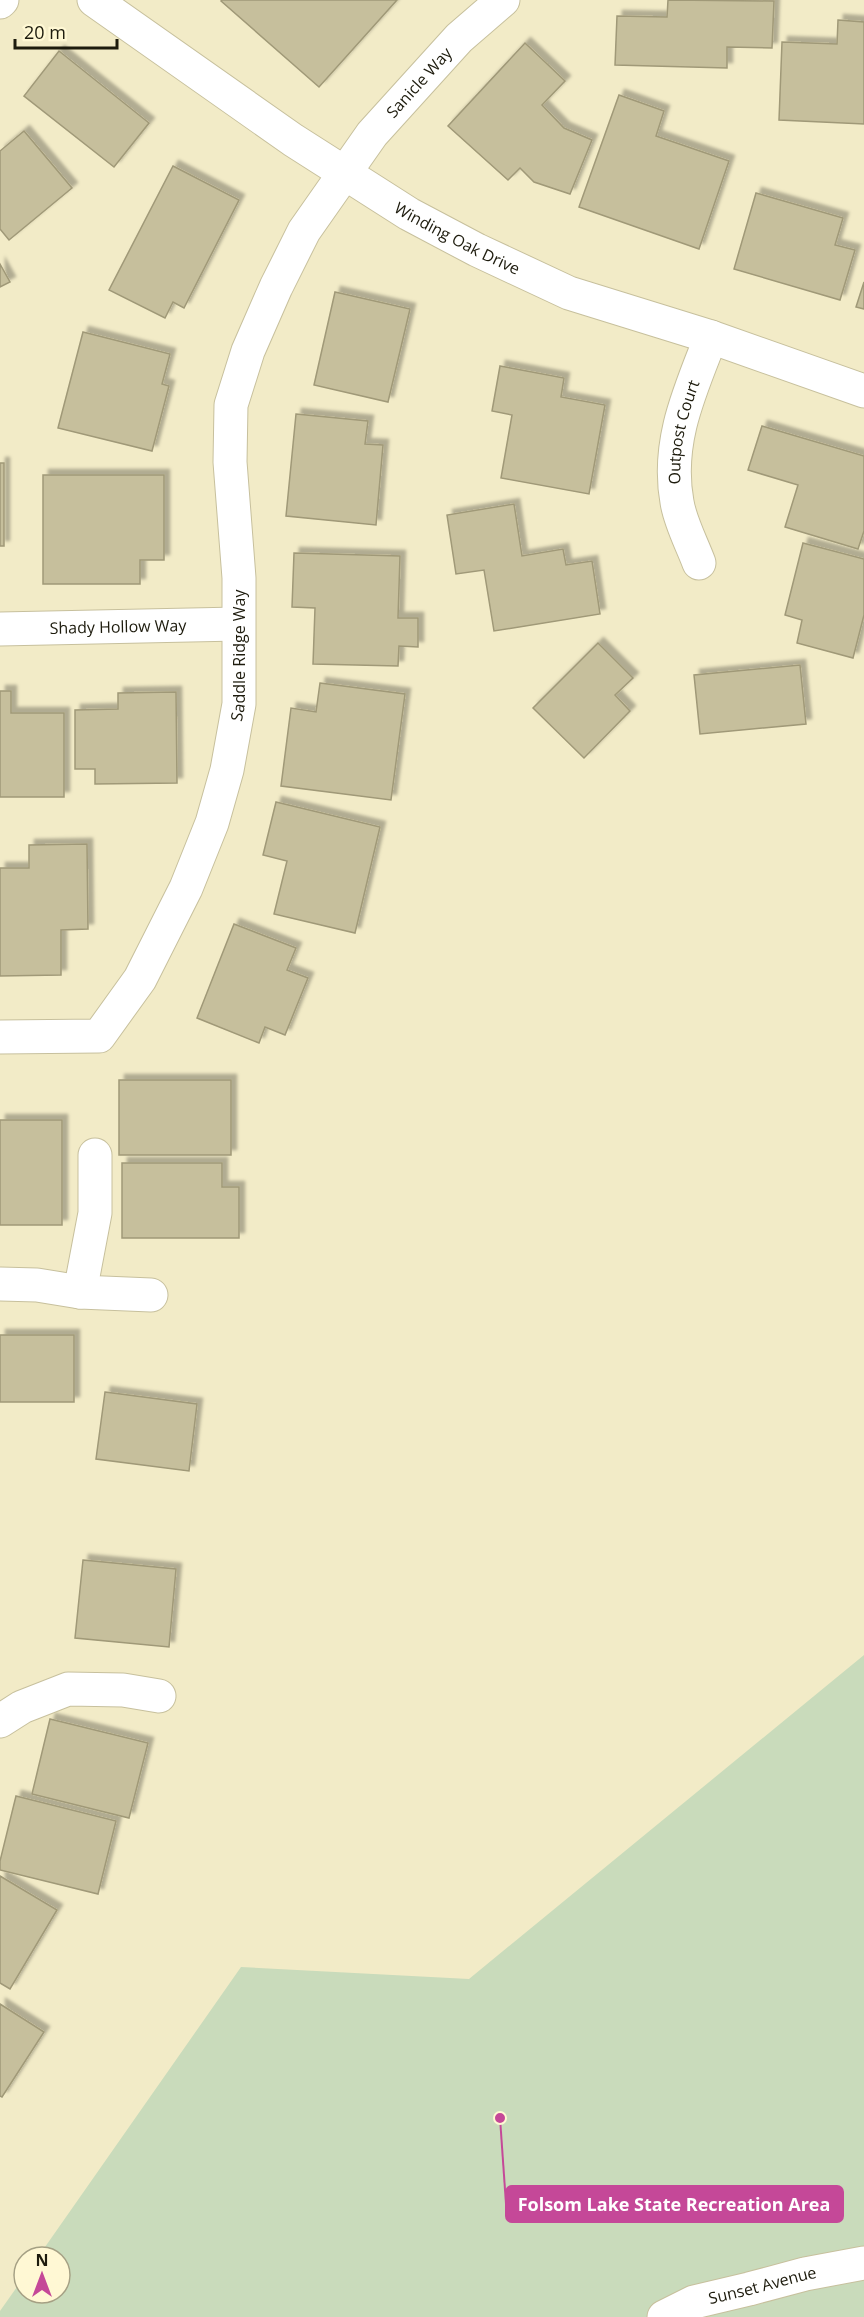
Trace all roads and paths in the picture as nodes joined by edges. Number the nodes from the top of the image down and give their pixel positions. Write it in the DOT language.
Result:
graph roads {
  1 [pos="94,0"];
  2 [pos="503,0"];
  3 [pos="345,173"];
  4 [pos="711,337"];
  5 [pos="864,391"];
  6 [pos="699,563"];
  7 [pos="238,624"];
  8 [pos="0,629"];
  9 [pos="0,1037"];
  10 [pos="95,1155"];
  11 [pos="0,1284"];
  12 [pos="80,1292"];
  13 [pos="151,1295"];
  14 [pos="159,1696"];
  15 [pos="0,1721"];
  16 [pos="864,2263"];
  17 [pos="664,2317"];
  1 -- 3 [label="street, Winding Oak Drive"];
  2 -- 3 [label="street, Sanicle Way"];
  3 -- 4 [label="street, Winding Oak Drive"];
  3 -- 7 [label="street, Saddle Ridge Way"];
  4 -- 5 [label="street, Winding Oak Drive"];
  4 -- 6 [label="street, Outpost Court"];
  7 -- 8 [label="street, Shady Hollow Way"];
  7 -- 9 [label="street, Saddle Ridge Way"];
  10 -- 12 [label="street"];
  11 -- 12 [label="street"];
  12 -- 13 [label="street"];
  14 -- 15 [label="street"];
  16 -- 17 [label="street, Sunset Avenue"];
}
